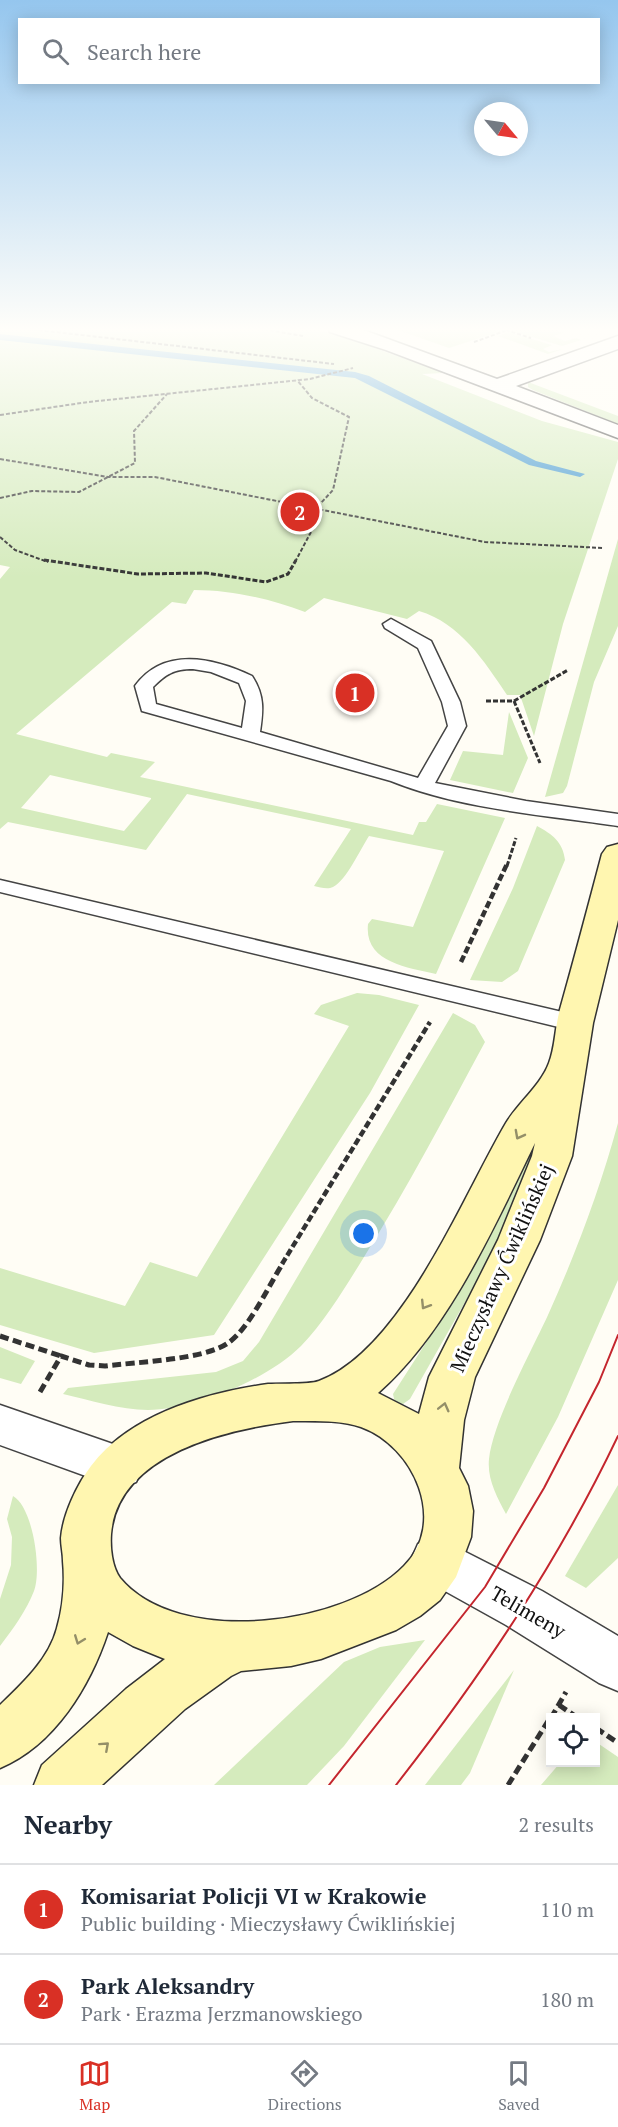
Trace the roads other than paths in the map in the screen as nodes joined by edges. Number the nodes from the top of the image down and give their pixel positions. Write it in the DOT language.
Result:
graph roads {
  1 [pos="563,411"];
  2 [pos="618,432"];
  3 [pos="391,624"];
  4 [pos="250,735"];
  5 [pos="423,787"];
  6 [pos="618,820"];
  7 [pos="618,854"];
  8 [pos="0,886"];
  9 [pos="574,1023"];
  10 [pos="565,1070"];
  11 [pos="321,1402"];
  12 [pos="0,1425"];
  13 [pos="436,1465"];
  14 [pos="119,1467"];
  15 [pos="436,1560"];
  16 [pos="88,1562"];
  17 [pos="240,1644"];
  18 [pos="618,1665"];
  19 [pos="0,1741"];
  20 [pos="62,1785"];
  1 -- 2 [label="street"];
  3 -- 5 [label="lane"];
  4 -- 4 [label="lane"];
  4 -- 5 [label="lane"];
  5 -- 6 [label="lane"];
  7 -- 9 [label="street, Mieczysławy Ćwiklińskiej"];
  8 -- 9 [label="lane"];
  9 -- 10 [label="street, Mieczysławy Ćwiklińskiej"];
  10 -- 11 [label="street, Mieczysławy Ćwiklińskiej, one-way"];
  13 -- 10 [label="street, Mieczysławy Ćwiklińskiej, one-way"];
  11 -- 13 [label="street"];
  11 -- 14 [label="street"];
  12 -- 14 [label="street"];
  13 -- 15 [label="street"];
  14 -- 16 [label="street"];
  15 -- 17 [label="street"];
  15 -- 18 [label="street, Telimeny"];
  16 -- 17 [label="street"];
  16 -- 19 [label="street, one-way"];
  20 -- 17 [label="street, one-way"];
}
